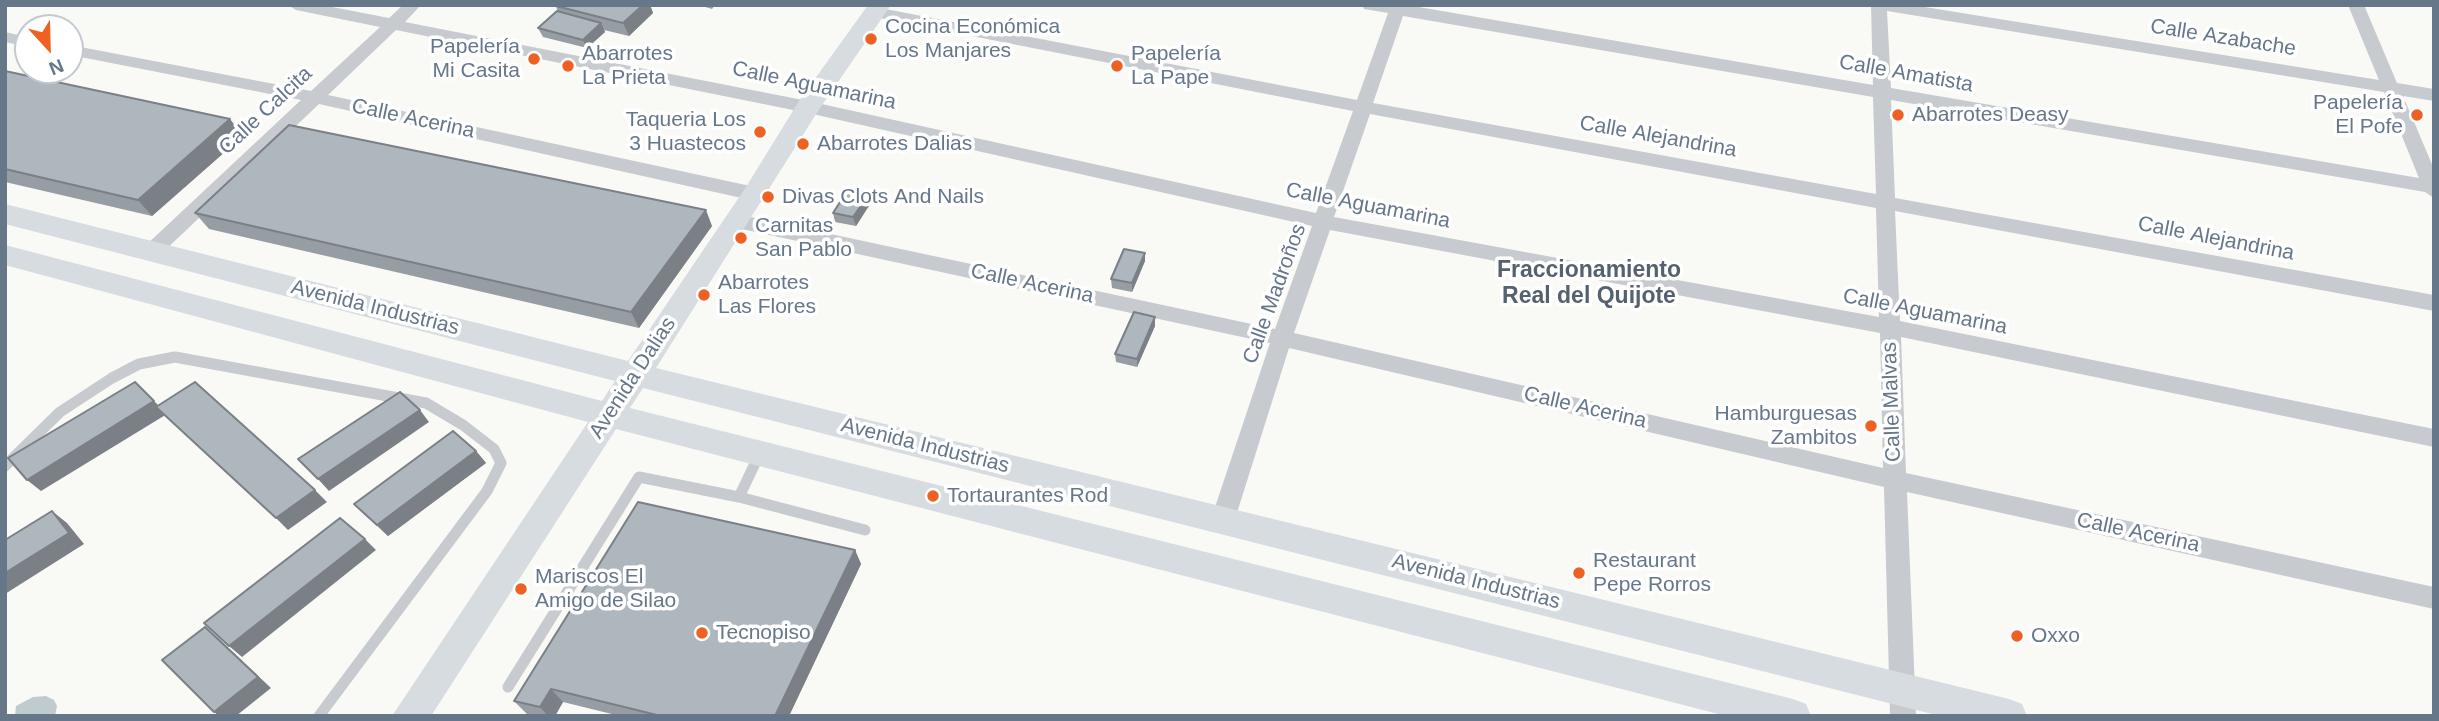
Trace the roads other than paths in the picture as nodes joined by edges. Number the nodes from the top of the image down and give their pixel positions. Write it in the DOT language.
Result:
graph roads {
  1 [pos="296,5"];
  2 [pos="413,5"];
  3 [pos="1370,5"];
  4 [pos="1880,5"];
  5 [pos="2356,5"];
  6 [pos="1398,8"];
  7 [pos="878,9"];
  8 [pos="393,25"];
  9 [pos="84,53"];
  10 [pos="2391,88"];
  11 [pos="1882,93"];
  12 [pos="2434,95"];
  13 [pos="313,97"];
  14 [pos="808,107"];
  15 [pos="1364,107"];
  16 [pos="2433,188"];
  17 [pos="755,194"];
  18 [pos="1885,201"];
  19 [pos="5,214"];
  20 [pos="737,221"];
  21 [pos="1325,222"];
  22 [pos="152,251"];
  23 [pos="5,255"];
  24 [pos="2434,303"];
  25 [pos="1890,327"];
  26 [pos="1282,338"];
  27 [pos="636,375"];
  28 [pos="609,415"];
  29 [pos="2434,438"];
  30 [pos="760,453"];
  31 [pos="5,466"];
  32 [pos="1895,480"];
  33 [pos="739,498"];
  34 [pos="1223,519"];
  35 [pos="864,530"];
  36 [pos="2434,598"];
  37 [pos="508,687"];
  38 [pos="1902,702"];
  39 [pos="319,716"];
  40 [pos="410,716"];
  41 [pos="1793,716"];
  42 [pos="2009,716"];
  1 -- 8 [label="street, Calle Aguamarina"];
  2 -- 8 [label="street, Calle Calcita"];
  3 -- 6 [label="street, Calle Amatista"];
  4 -- 10 [label="street, Calle Azabache"];
  4 -- 11 [label="street, Calle Malvas"];
  5 -- 10 [label="street"];
  6 -- 11 [label="street, Calle Amatista"];
  6 -- 15 [label="street, Calle Madroños"];
  7 -- 14 [label="street, Avenida Dalias"];
  7 -- 15 [label="street, Calle Alejandrina"];
  8 -- 13 [label="street, Calle Calcita"];
  8 -- 14 [label="street, Calle Aguamarina"];
  9 -- 13 [label="street, Calle Acerina"];
  10 -- 12 [label="street, Calle Azabache"];
  10 -- 16 [label="street"];
  11 -- 16 [label="street, Calle Amatista"];
  11 -- 18 [label="street, Calle Malvas"];
  13 -- 17 [label="street, Calle Acerina"];
  13 -- 22 [label="street, Calle Calcita"];
  14 -- 17 [label="street, Avenida Dalias"];
  14 -- 21 [label="street, Calle Aguamarina"];
  15 -- 18 [label="street, Calle Alejandrina"];
  15 -- 21 [label="street, Calle Madroños"];
  17 -- 20 [label="street, Avenida Dalias"];
  18 -- 24 [label="street, Calle Alejandrina"];
  18 -- 25 [label="street, Calle Malvas"];
  19 -- 22 [label="main road, Avenida Industrias"];
  20 -- 26 [label="street, Calle Acerina"];
  20 -- 27 [label="street, Avenida Dalias"];
  21 -- 25 [label="street, Calle Aguamarina"];
  21 -- 26 [label="street, Calle Madroños"];
  22 -- 27 [label="main road, Avenida Industrias"];
  23 -- 28 [label="main road, Avenida Industrias"];
  25 -- 29 [label="street, Calle Aguamarina"];
  25 -- 32 [label="street, Calle Malvas"];
  26 -- 32 [label="street, Calle Acerina"];
  26 -- 34 [label="street, Calle Madroños"];
  27 -- 28 [label="street, Avenida Dalias"];
  27 -- 34 [label="main road, Avenida Industrias"];
  28 -- 30 [label="main road, Avenida Industrias"];
  28 -- 40 [label="street, Avenida Dalias"];
  30 -- 33 [label="lane"];
  30 -- 41 [label="main road, Avenida Industrias"];
  31 -- 39 [label="lane"];
  32 -- 36 [label="street, Calle Acerina"];
  32 -- 38 [label="street, Calle Malvas"];
  33 -- 35 [label="lane"];
  33 -- 37 [label="lane"];
  34 -- 38 [label="main road, Avenida Industrias"];
  38 -- 42 [label="main road, Avenida Industrias"];
}
